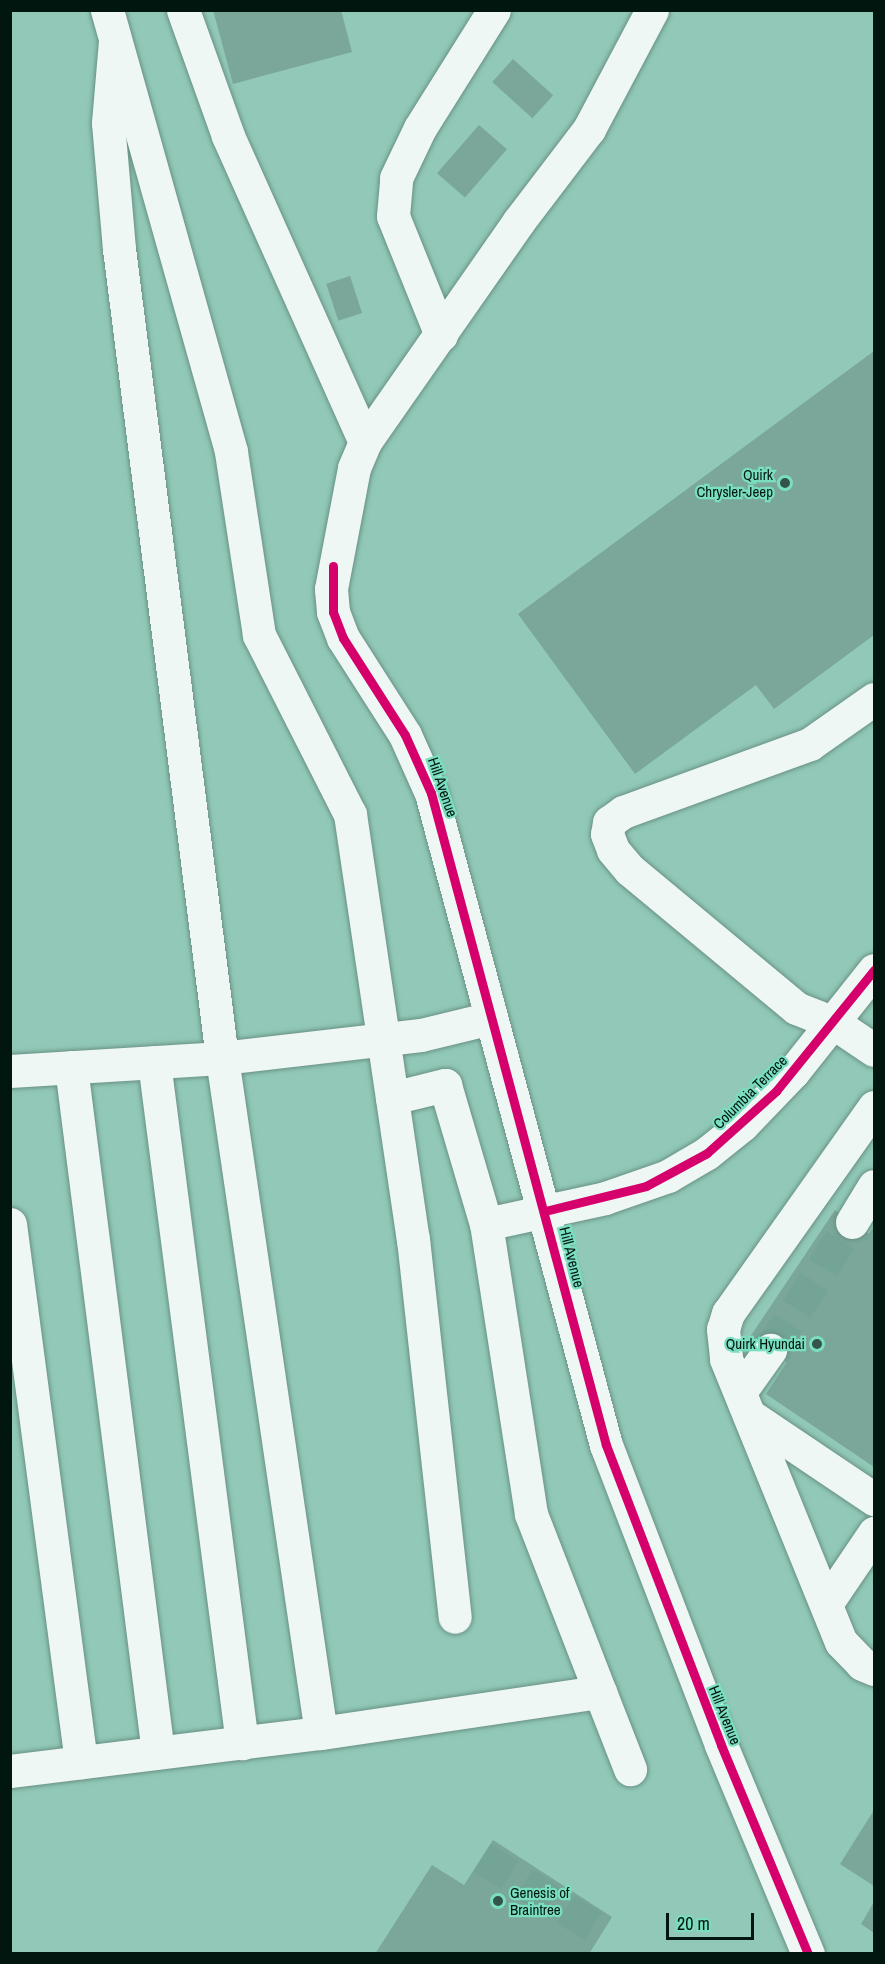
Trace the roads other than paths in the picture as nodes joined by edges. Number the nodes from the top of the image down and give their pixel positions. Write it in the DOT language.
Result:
graph roads {
  1 [pos="183,10"];
  2 [pos="494,10"];
  3 [pos="652,10"];
  4 [pos="111,26"];
  5 [pos="441,335"];
  6 [pos="365,442"];
  7 [pos="874,699"];
  8 [pos="874,970"];
  9 [pos="491,1018"];
  10 [pos="834,1023"];
  11 [pos="384,1039"];
  12 [pos="874,1050"];
  13 [pos="222,1058"];
  14 [pos="154,1062"];
  15 [pos="71,1067"];
  16 [pos="10,1071"];
  17 [pos="392,1098"];
  18 [pos="869,1128"];
  19 [pos="874,1186"];
  20 [pos="545,1211"];
  21 [pos="852,1222"];
  22 [pos="10,1224"];
  23 [pos="486,1224"];
  24 [pos="770,1350"];
  25 [pos="745,1404"];
  26 [pos="874,1499"];
  27 [pos="874,1533"];
  28 [pos="826,1604"];
  29 [pos="455,1617"];
  30 [pos="874,1669"];
  31 [pos="600,1692"];
  32 [pos="321,1733"];
  33 [pos="242,1743"];
  34 [pos="158,1753"];
  35 [pos="81,1762"];
  36 [pos="630,1769"];
  37 [pos="10,1771"];
  38 [pos="808,1953"];
  1 -- 6 [label="street"];
  2 -- 5 [label="street"];
  3 -- 5 [label="street, Hill Avenue"];
  4 -- 11 [label="street"];
  4 -- 13 [label="street"];
  5 -- 6 [label="street, Hill Avenue"];
  6 -- 9 [label="street, Hill Avenue"];
  7 -- 10 [label="street"];
  8 -- 10 [label="street, Columbia Terrace"];
  9 -- 11 [label="street"];
  9 -- 20 [label="street, Hill Avenue"];
  10 -- 12 [label="street"];
  10 -- 20 [label="street, Columbia Terrace"];
  11 -- 13 [label="street"];
  11 -- 17 [label="street"];
  13 -- 14 [label="street"];
  13 -- 32 [label="street"];
  14 -- 15 [label="street"];
  14 -- 33 [label="street"];
  15 -- 16 [label="street"];
  15 -- 34 [label="street"];
  17 -- 23 [label="street"];
  17 -- 29 [label="street"];
  18 -- 25 [label="street"];
  19 -- 21 [label="street"];
  20 -- 23 [label="street, Columbia Terrace"];
  20 -- 38 [label="street, Hill Avenue"];
  22 -- 35 [label="street"];
  23 -- 31 [label="street"];
  24 -- 25 [label="street"];
  25 -- 26 [label="street"];
  25 -- 28 [label="street"];
  27 -- 28 [label="street"];
  28 -- 30 [label="street"];
  31 -- 32 [label="street"];
  31 -- 36 [label="street"];
  32 -- 33 [label="street"];
  33 -- 34 [label="street"];
  34 -- 35 [label="street"];
  35 -- 37 [label="street"];
}
